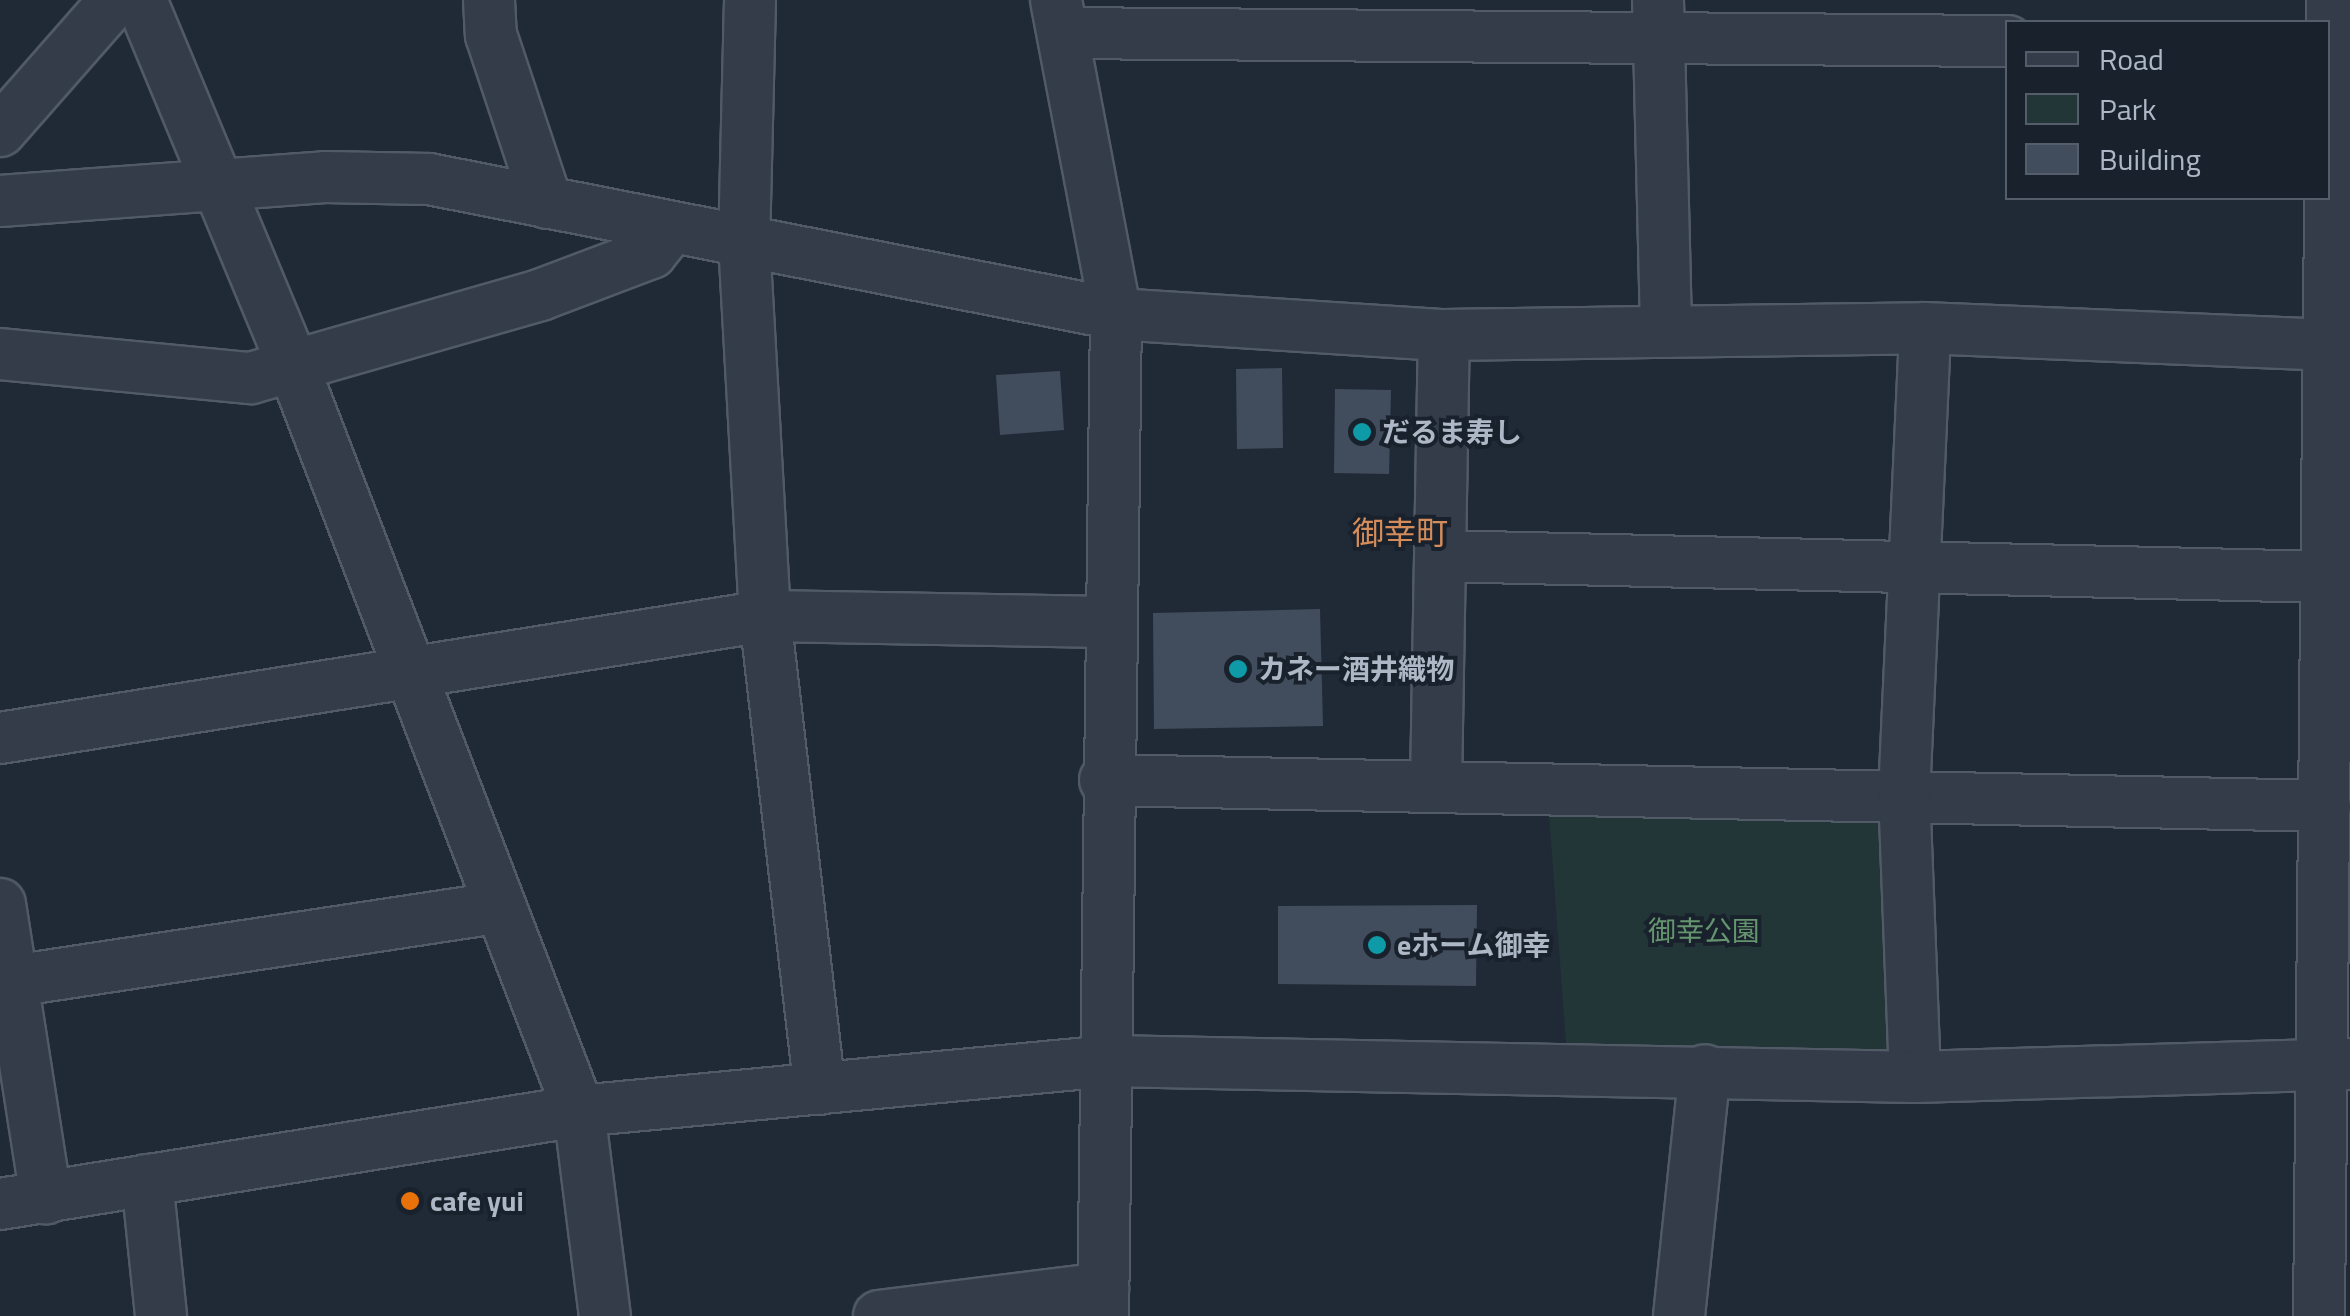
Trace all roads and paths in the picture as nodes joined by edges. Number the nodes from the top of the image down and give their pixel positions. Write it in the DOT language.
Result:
graph roads {
  1 [pos="115,0"];
  2 [pos="141,0"];
  3 [pos="489,0"];
  4 [pos="750,0"];
  5 [pos="1060,16"];
  6 [pos="1658,18"];
  7 [pos="2330,30"];
  8 [pos="2005,40"];
  9 [pos="0,131"];
  10 [pos="221,184"];
  11 [pos="0,201"];
  12 [pos="547,203"];
  13 [pos="672,227"];
  14 [pos="744,242"];
  15 [pos="1116,314"];
  16 [pos="1925,328"];
  17 [pos="1666,332"];
  18 [pos="1444,334"];
  19 [pos="2338,346"];
  20 [pos="0,354"];
  21 [pos="293,366"];
  22 [pos="1441,556"];
  23 [pos="1913,569"];
  24 [pos="2324,577"];
  25 [pos="766,616"];
  26 [pos="1110,622"];
  27 [pos="409,677"];
  28 [pos="0,738"];
  29 [pos="1105,780"];
  30 [pos="1436,785"];
  31 [pos="1904,796"];
  32 [pos="2325,806"];
  33 [pos="0,904"];
  34 [pos="494,908"];
  35 [pos="7,982"];
  36 [pos="1109,1061"];
  37 [pos="2336,1064"];
  38 [pos="1705,1070"];
  39 [pos="1916,1077"];
  40 [pos="820,1088"];
  41 [pos="578,1111"];
  42 [pos="147,1180"];
  43 [pos="23,1201"];
  44 [pos="1103,1302"];
  45 [pos="162,1316"];
  46 [pos="605,1316"];
  47 [pos="879,1316"];
  48 [pos="1679,1316"];
  49 [pos="2319,1316"];
  1 -- 9 [label="street"];
  2 -- 10 [label="street"];
  3 -- 12 [label="street"];
  4 -- 14 [label="street"];
  5 -- 6 [label="street"];
  5 -- 15 [label="street"];
  6 -- 8 [label="street"];
  6 -- 17 [label="street"];
  7 -- 19 [label="street"];
  10 -- 11 [label="street"];
  10 -- 12 [label="street"];
  10 -- 21 [label="street"];
  12 -- 13 [label="street"];
  13 -- 14 [label="street"];
  13 -- 21 [label="street"];
  14 -- 15 [label="street"];
  14 -- 25 [label="street"];
  15 -- 18 [label="street"];
  15 -- 26 [label="street"];
  16 -- 17 [label="street"];
  16 -- 19 [label="street"];
  16 -- 23 [label="street"];
  17 -- 18 [label="street"];
  18 -- 22 [label="street"];
  19 -- 24 [label="street"];
  20 -- 21 [label="street"];
  21 -- 27 [label="street"];
  22 -- 23 [label="street"];
  22 -- 30 [label="street"];
  23 -- 24 [label="street"];
  23 -- 31 [label="street"];
  24 -- 32 [label="street"];
  25 -- 26 [label="street"];
  25 -- 27 [label="street"];
  25 -- 40 [label="street"];
  26 -- 29 [label="street"];
  27 -- 28 [label="street"];
  27 -- 34 [label="street"];
  29 -- 30 [label="street"];
  29 -- 36 [label="street"];
  30 -- 31 [label="street"];
  31 -- 32 [label="street"];
  31 -- 39 [label="street"];
  32 -- 37 [label="street"];
  33 -- 35 [label="street"];
  34 -- 35 [label="street"];
  34 -- 41 [label="street"];
  35 -- 43 [label="street"];
  36 -- 38 [label="street"];
  36 -- 40 [label="street"];
  36 -- 44 [label="street"];
  37 -- 39 [label="street"];
  37 -- 49 [label="street"];
  38 -- 39 [label="street"];
  38 -- 48 [label="street"];
  40 -- 41 [label="street"];
  41 -- 42 [label="street"];
  41 -- 46 [label="street"];
  42 -- 43 [label="street"];
  42 -- 45 [label="street"];
  44 -- 47 [label="street"];
}
